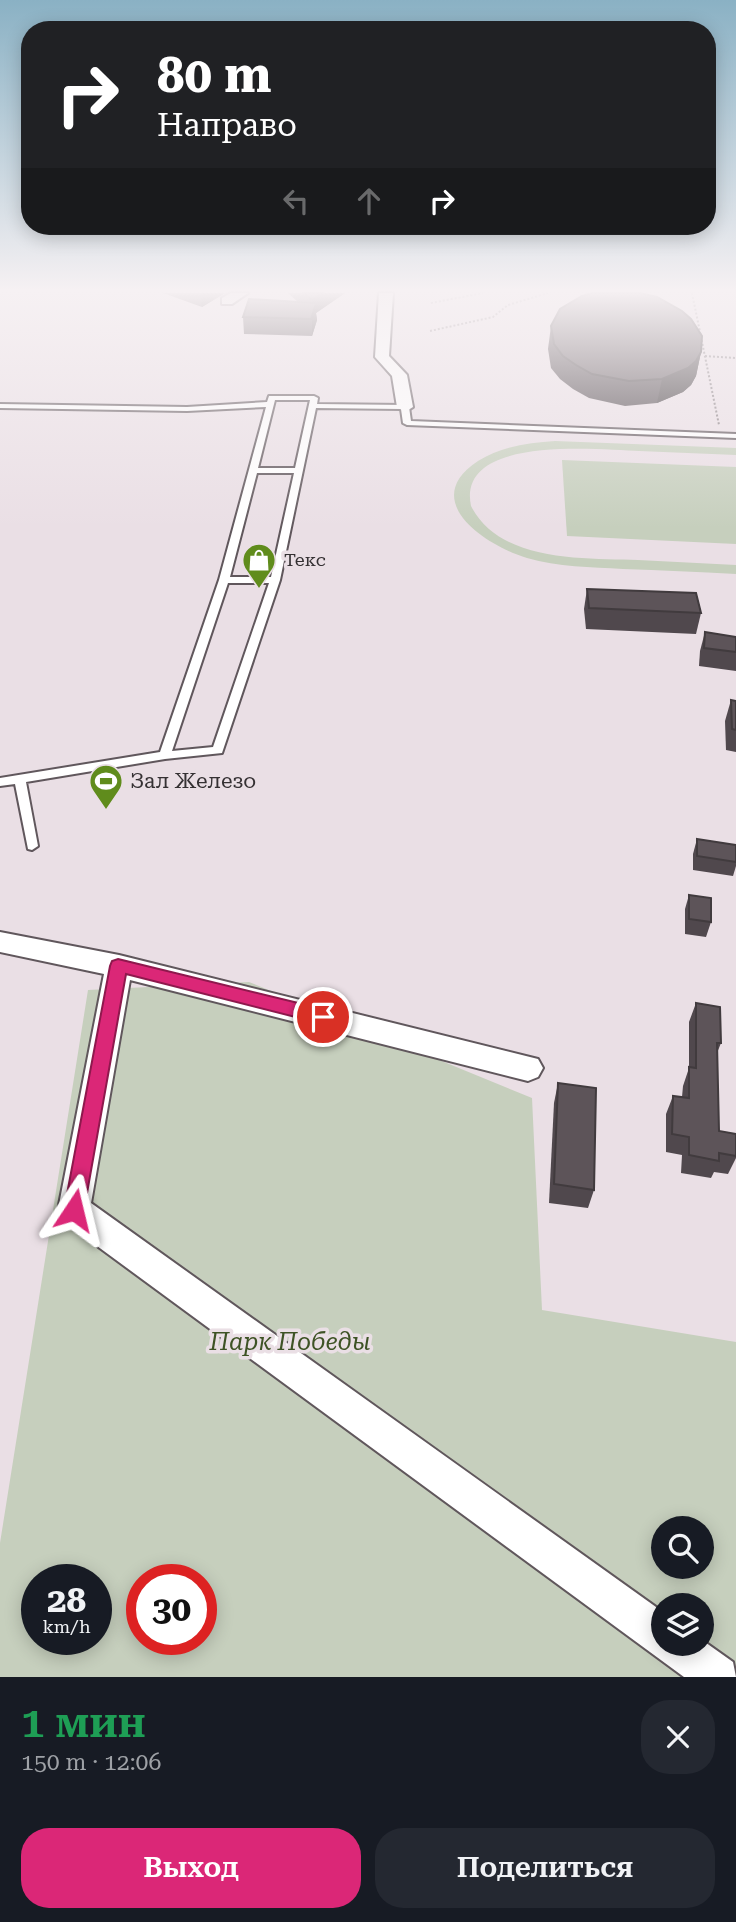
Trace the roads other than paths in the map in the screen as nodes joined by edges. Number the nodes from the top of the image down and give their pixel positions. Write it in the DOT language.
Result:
graph roads {
  1 [pos="396,371"];
  2 [pos="270,404"];
  3 [pos="0,406"];
  4 [pos="312,406"];
  5 [pos="405,407"];
  6 [pos="736,436"];
  7 [pos="254,471"];
  8 [pos="298,471"];
  9 [pos="224,580"];
  10 [pos="275,580"];
  11 [pos="164,755"];
  12 [pos="20,778"];
  13 [pos="0,782"];
  14 [pos="32,846"];
  15 [pos="0,942"];
  16 [pos="118,966"];
  17 [pos="527,1068"];
  18 [pos="651,1628"];
  19 [pos="690,1656"];
  20 [pos="718,1677"];
  1 -- 5 [label="street"];
  2 -- 3 [label="lane"];
  2 -- 4 [label="lane"];
  2 -- 7 [label="lane"];
  4 -- 5 [label="lane"];
  4 -- 8 [label="lane"];
  5 -- 6 [label="lane"];
  7 -- 8 [label="lane"];
  7 -- 9 [label="lane"];
  8 -- 10 [label="lane"];
  9 -- 10 [label="lane"];
  9 -- 11 [label="lane"];
  10 -- 11 [label="lane"];
  11 -- 12 [label="lane"];
  12 -- 13 [label="lane"];
  12 -- 14 [label="lane"];
  15 -- 16 [label="street"];
  16 -- 17 [label="street"];
  16 -- 18 [label="street"];
  19 -- 20 [label="street"];
}
